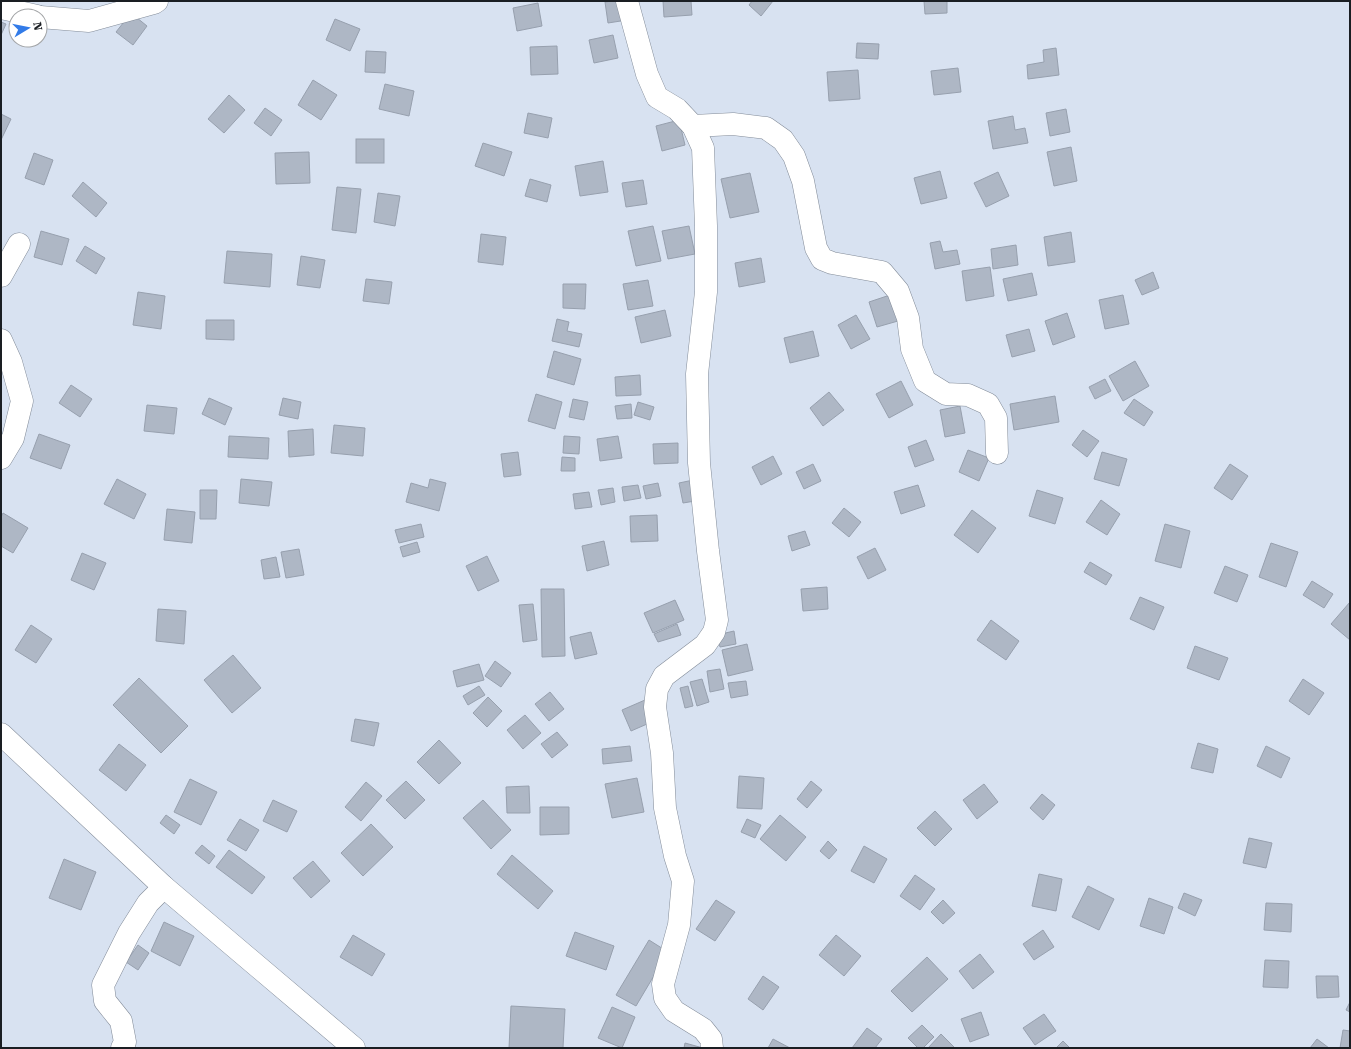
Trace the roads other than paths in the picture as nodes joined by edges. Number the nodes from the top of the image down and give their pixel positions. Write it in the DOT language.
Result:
graph roads {
  1 [pos="157,1"];
  2 [pos="627,1"];
  3 [pos="48,18"];
  4 [pos="693,126"];
  5 [pos="19,244"];
  6 [pos="1,276"];
  7 [pos="1,340"];
  8 [pos="997,453"];
  9 [pos="1,458"];
  10 [pos="1,734"];
  11 [pos="164,887"];
  12 [pos="122,1048"];
  13 [pos="354,1048"];
  14 [pos="712,1048"];
  1 -- 3 [label="street"];
  2 -- 4 [label="street"];
  4 -- 8 [label="street"];
  4 -- 14 [label="street"];
  5 -- 6 [label="street"];
  7 -- 9 [label="street"];
  10 -- 11 [label="street"];
  11 -- 12 [label="street"];
  11 -- 13 [label="street"];
}
